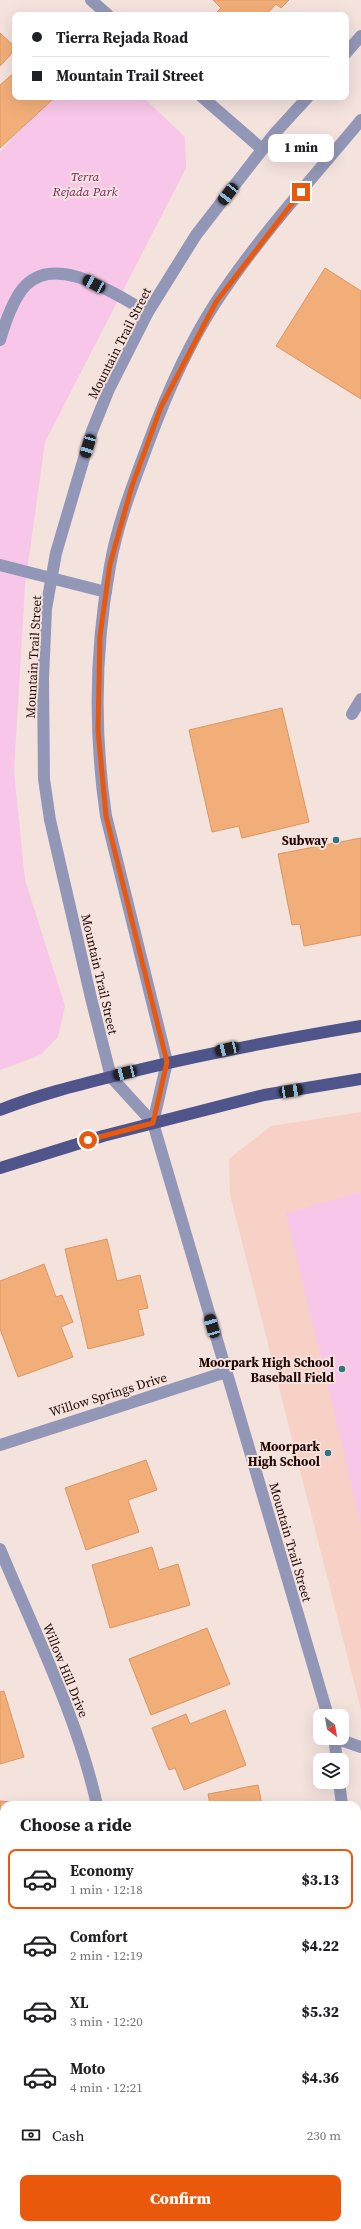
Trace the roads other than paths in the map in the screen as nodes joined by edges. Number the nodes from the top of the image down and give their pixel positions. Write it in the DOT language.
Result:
graph roads {
  1 [pos="91,0"];
  2 [pos="105,12"];
  3 [pos="361,36"];
  4 [pos="349,50"];
  5 [pos="205,100"];
  6 [pos="305,100"];
  7 [pos="361,120"];
  8 [pos="262,149"];
  9 [pos="148,312"];
  10 [pos="0,340"];
  11 [pos="0,565"];
  12 [pos="52,577"];
  13 [pos="106,592"];
  14 [pos="361,699"];
  15 [pos="352,714"];
  16 [pos="361,1026"];
  17 [pos="167,1062"];
  18 [pos="111,1076"];
  19 [pos="361,1079"];
  20 [pos="0,1110"];
  21 [pos="153,1123"];
  22 [pos="0,1168"];
  23 [pos="226,1372"];
  24 [pos="0,1445"];
  25 [pos="0,1549"];
  26 [pos="326,1709"];
  27 [pos="349,1743"];
  28 [pos="361,1747"];
  29 [pos="340,1789"];
  30 [pos="96,1801"];
  31 [pos="341,1801"];
  1 -- 2 [label="street"];
  3 -- 4 [label="street"];
  5 -- 8 [label="street"];
  6 -- 8 [label="street, Mountain Trail Street"];
  7 -- 13 [label="street, Mountain Trail Street"];
  8 -- 9 [label="street, Mountain Trail Street"];
  9 -- 10 [label="street"];
  9 -- 12 [label="street, Mountain Trail Street"];
  11 -- 12 [label="street"];
  12 -- 13 [label="street"];
  12 -- 18 [label="street, Mountain Trail Street"];
  13 -- 17 [label="street, Mountain Trail Street"];
  14 -- 15 [label="street"];
  16 -- 17 [label="main road"];
  17 -- 18 [label="main road"];
  17 -- 21 [label="street, Mountain Trail Street"];
  18 -- 20 [label="main road"];
  18 -- 21 [label="street, Mountain Trail Street"];
  19 -- 21 [label="main road"];
  21 -- 22 [label="main road"];
  21 -- 23 [label="street, Mountain Trail Street"];
  23 -- 24 [label="street, Willow Springs Drive"];
  23 -- 26 [label="street, Mountain Trail Street"];
  25 -- 30 [label="street, Willow Hill Drive"];
  27 -- 28 [label="street"];
  29 -- 31 [label="street"];
}
